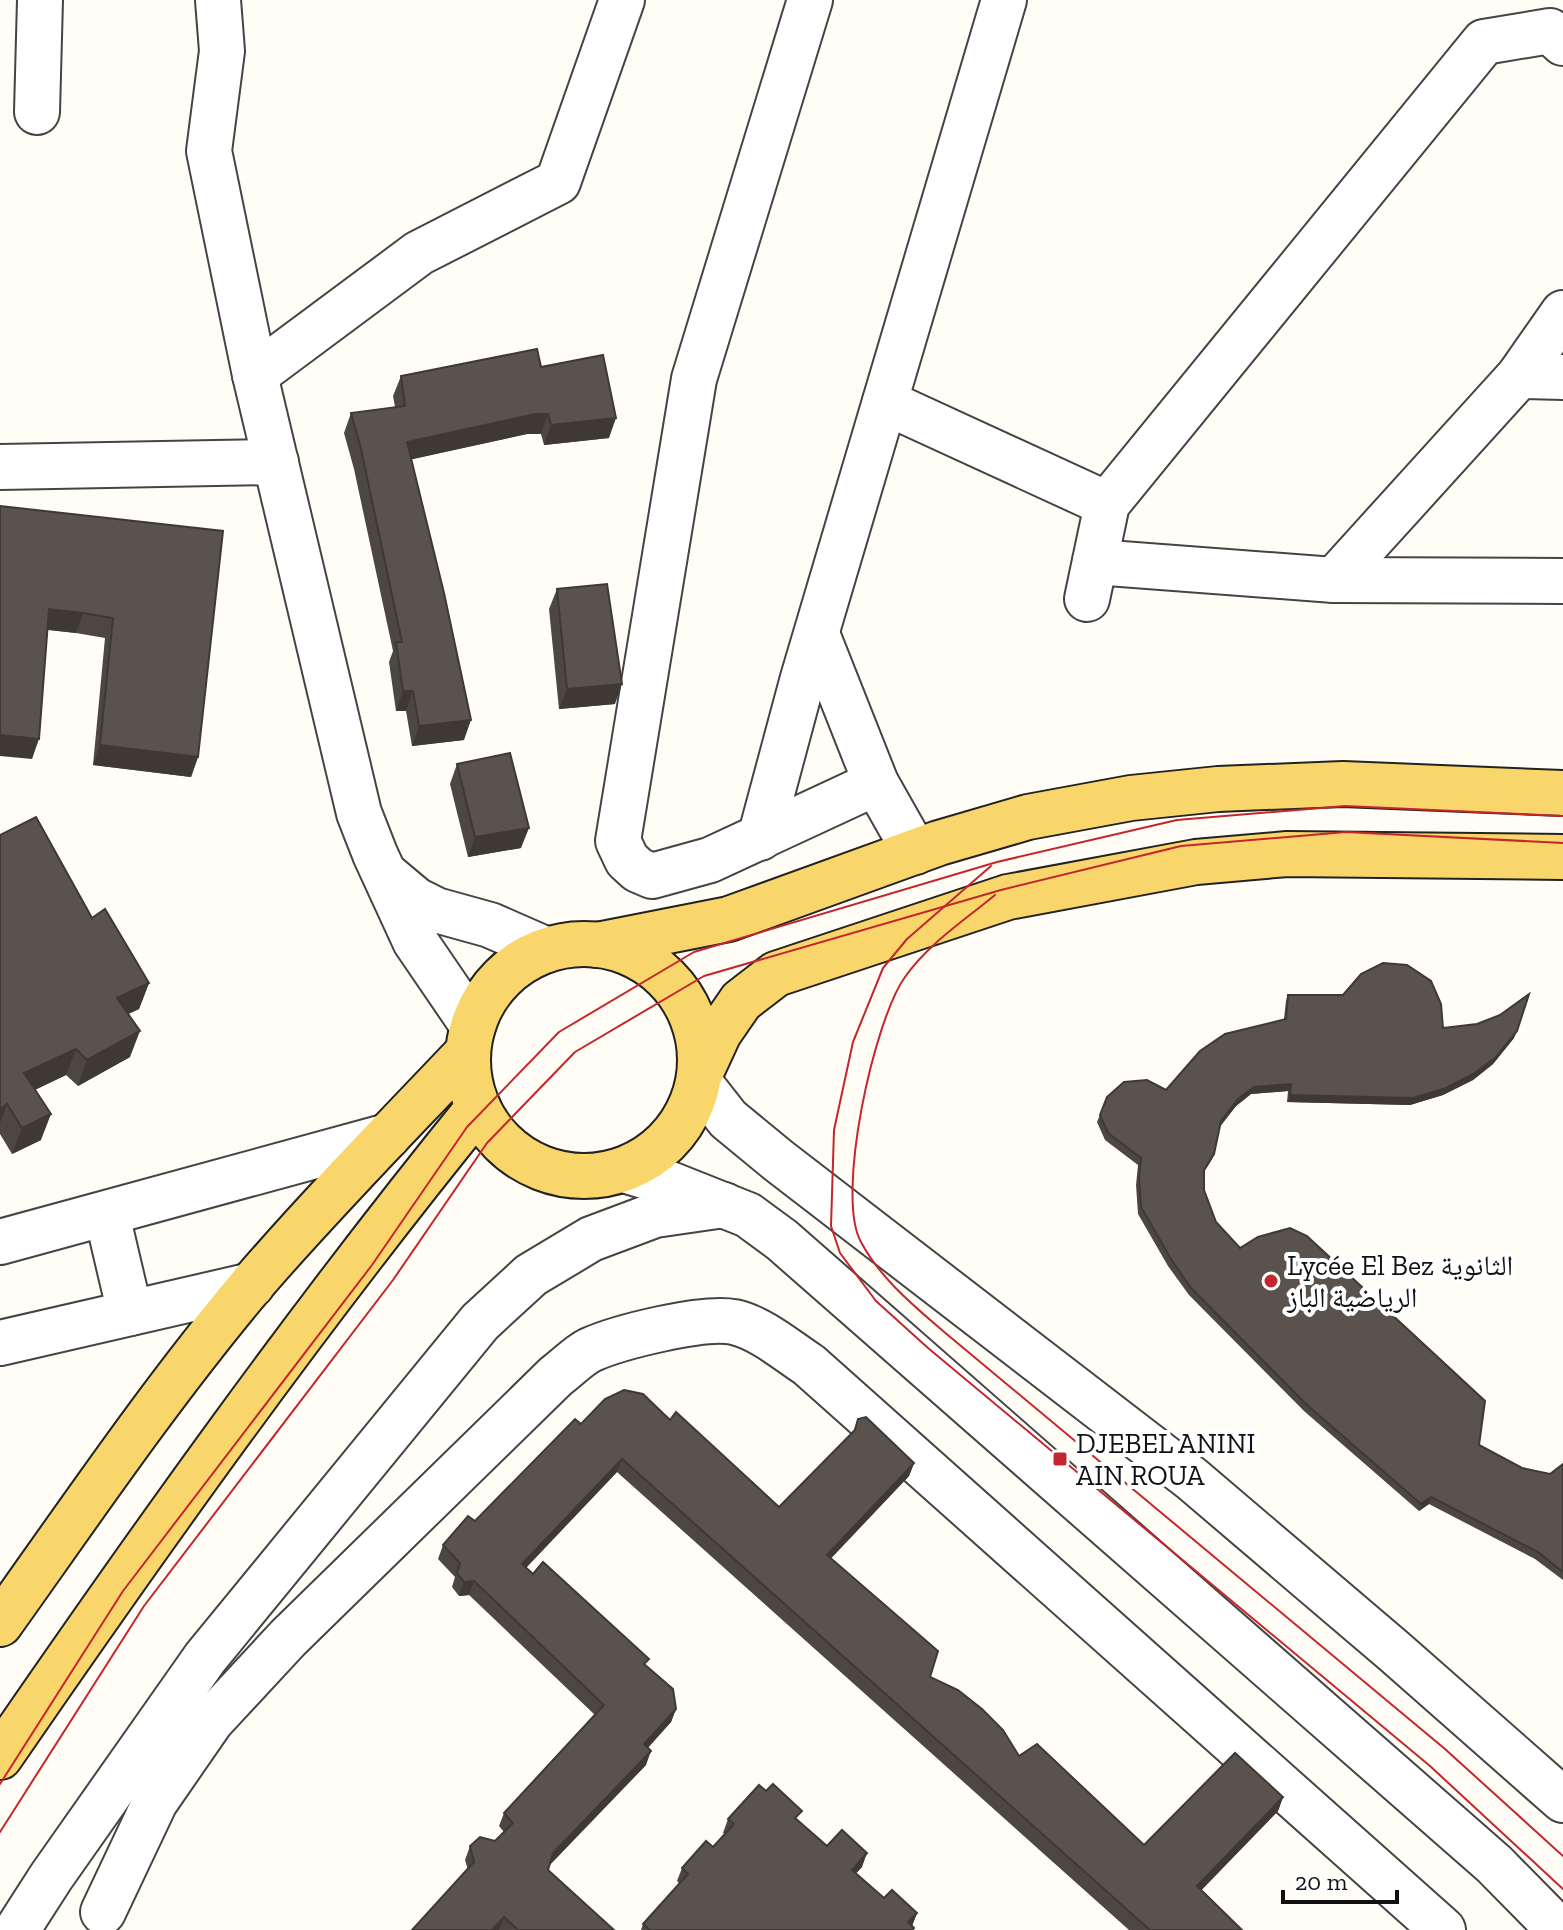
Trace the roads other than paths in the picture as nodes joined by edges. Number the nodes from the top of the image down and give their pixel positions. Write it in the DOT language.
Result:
graph roads {
  1 [pos="40,0"];
  2 [pos="218,0"];
  3 [pos="622,0"];
  4 [pos="810,0"];
  5 [pos="1004,0"];
  6 [pos="1563,43"];
  7 [pos="37,112"];
  8 [pos="1563,313"];
  9 [pos="255,375"];
  10 [pos="1519,376"];
  11 [pos="1563,377"];
  12 [pos="885,402"];
  13 [pos="276,462"];
  14 [pos="0,467"];
  15 [pos="1107,504"];
  16 [pos="1334,580"];
  17 [pos="1563,581"];
  18 [pos="817,634"];
  19 [pos="876,783"];
  20 [pos="1563,793"];
  21 [pos="760,838"];
  22 [pos="915,852"];
  23 [pos="1563,857"];
  24 [pos="383,873"];
  25 [pos="597,945"];
  26 [pos="547,950"];
  27 [pos="471,1039"];
  28 [pos="700,1077"];
  29 [pos="478,1108"];
  30 [pos="388,1136"];
  31 [pos="624,1170"];
  32 [pos="724,1205"];
  33 [pos="107,1215"];
  34 [pos="0,1242"];
  35 [pos="252,1285"];
  36 [pos="130,1313"];
  37 [pos="0,1343"];
  38 [pos="0,1624"];
  39 [pos="0,1757"];
  40 [pos="1563,1800"];
  41 [pos="51,1877"];
  42 [pos="114,1921"];
  43 [pos="17,1930"];
  44 [pos="1443,1930"];
  45 [pos="1559,1930"];
  1 -- 7 [label="street"];
  2 -- 9 [label="street"];
  3 -- 9 [label="street"];
  4 -- 21 [label="street"];
  5 -- 12 [label="street"];
  6 -- 15 [label="street"];
  8 -- 10 [label="street"];
  9 -- 13 [label="street"];
  10 -- 11 [label="street"];
  10 -- 16 [label="street"];
  12 -- 15 [label="street"];
  12 -- 18 [label="street"];
  13 -- 14 [label="street"];
  13 -- 24 [label="street"];
  15 -- 16 [label="street"];
  16 -- 17 [label="street"];
  18 -- 19 [label="street"];
  18 -- 21 [label="street"];
  19 -- 21 [label="street"];
  19 -- 22 [label="street"];
  20 -- 22 [label="main road"];
  22 -- 25 [label="main road"];
  23 -- 28 [label="main road"];
  24 -- 26 [label="street"];
  24 -- 27 [label="street"];
  25 -- 26 [label="main road"];
  25 -- 28 [label="main road"];
  26 -- 27 [label="main road"];
  27 -- 29 [label="main road"];
  27 -- 30 [label="main road"];
  28 -- 31 [label="main road"];
  28 -- 40 [label="street"];
  29 -- 31 [label="main road"];
  29 -- 39 [label="main road"];
  30 -- 33 [label="street"];
  30 -- 35 [label="main road"];
  31 -- 32 [label="street"];
  32 -- 41 [label="street"];
  32 -- 45 [label="street"];
  33 -- 34 [label="street"];
  33 -- 36 [label="street"];
  35 -- 36 [label="street"];
  35 -- 38 [label="main road"];
  36 -- 37 [label="street"];
  41 -- 42 [label="street"];
  41 -- 43 [label="street"];
  42 -- 44 [label="street"];
}
